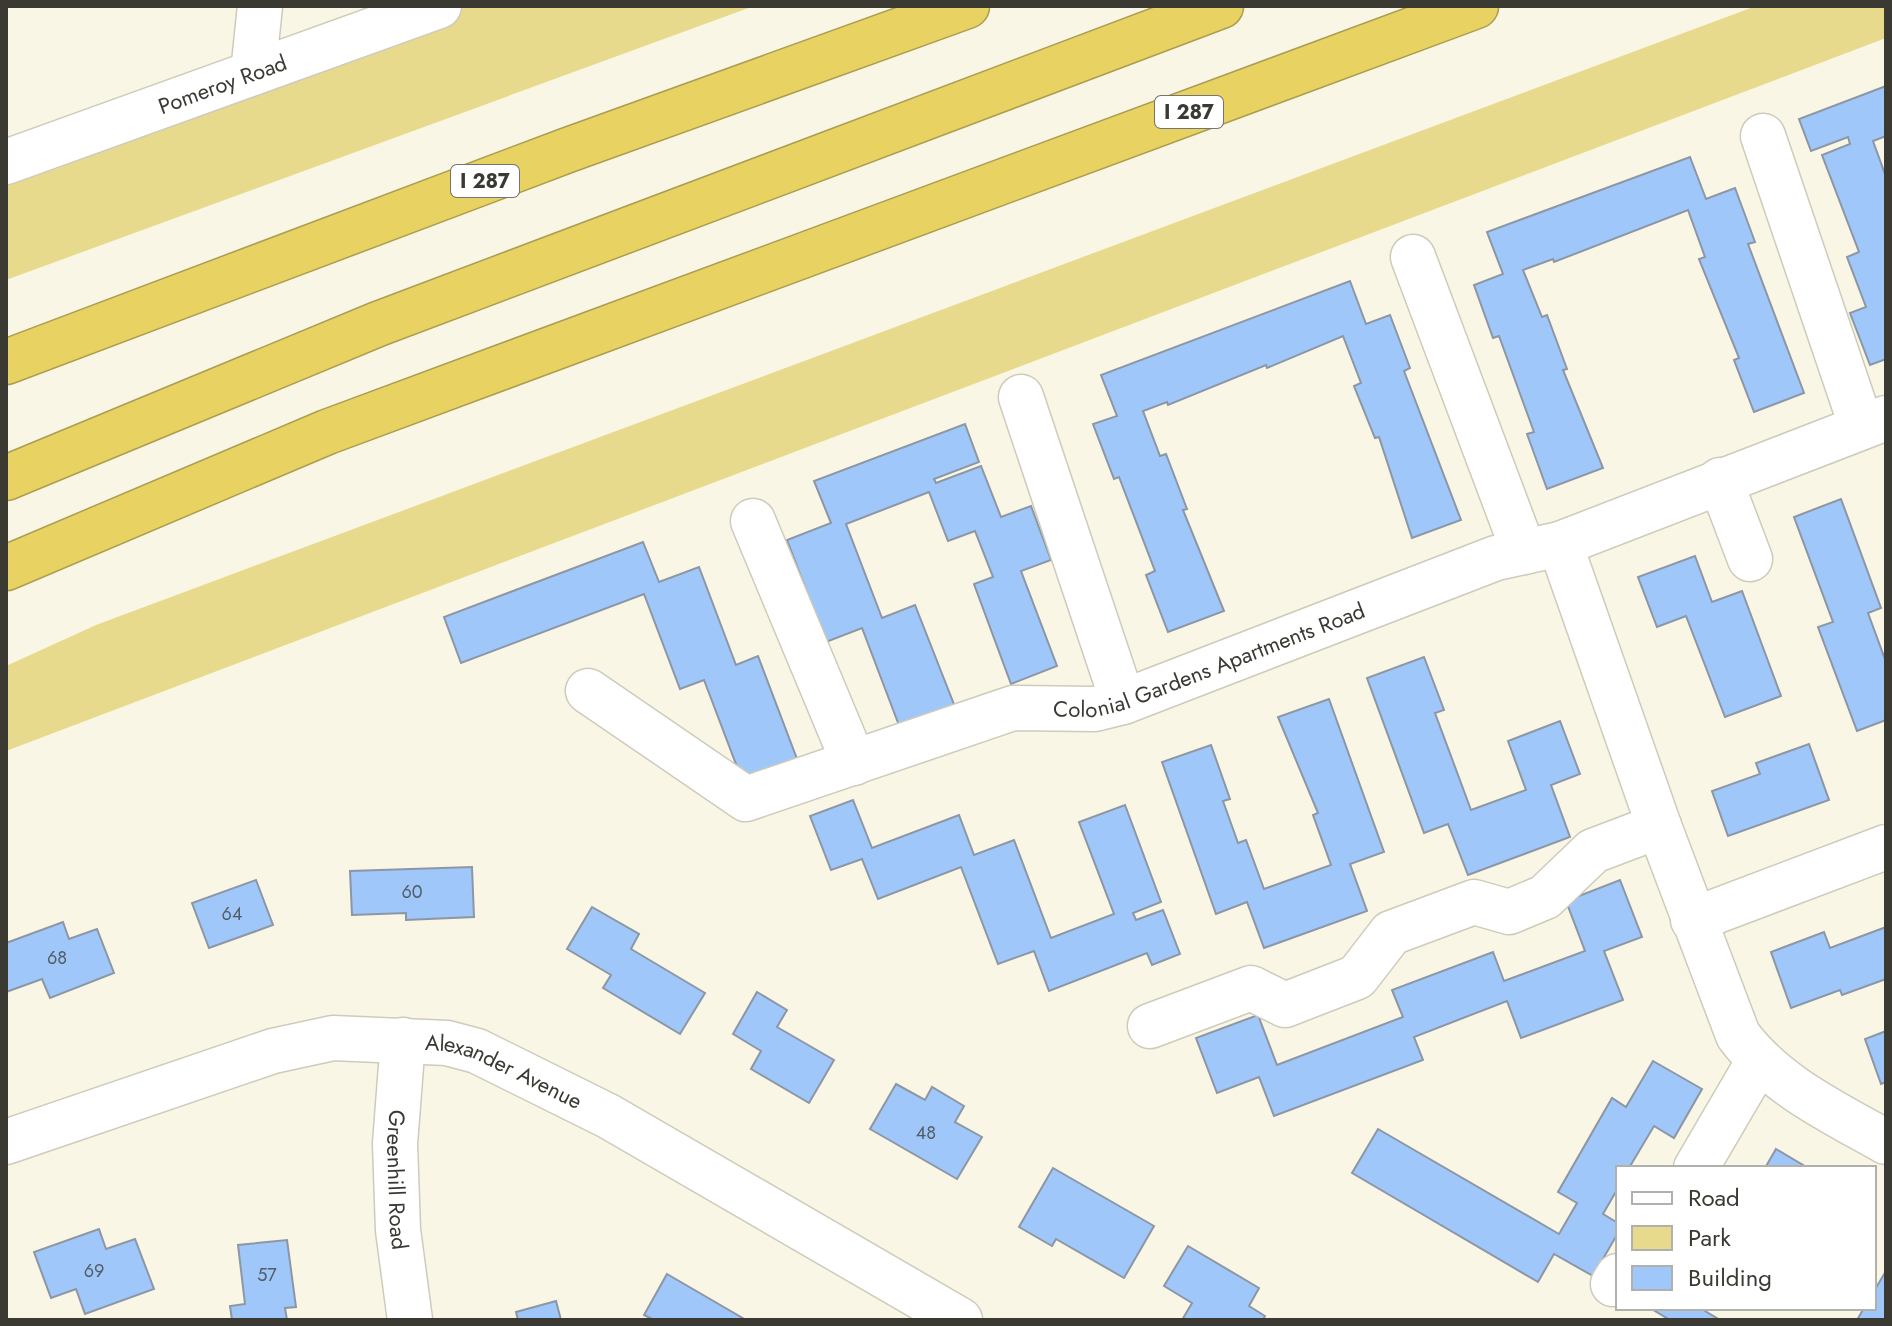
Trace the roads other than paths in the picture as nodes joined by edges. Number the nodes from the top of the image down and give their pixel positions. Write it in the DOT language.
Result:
graph roads {
  1 [pos="260,6"];
  2 [pos="439,6"];
  3 [pos="967,6"];
  4 [pos="1221,6"];
  5 [pos="1476,6"];
  6 [pos="253,73"];
  7 [pos="1763,136"];
  8 [pos="6,162"];
  9 [pos="1413,257"];
  10 [pos="6,362"];
  11 [pos="1021,397"];
  12 [pos="1874,421"];
  13 [pos="6,478"];
  14 [pos="1720,480"];
  15 [pos="753,521"];
  16 [pos="1542,548"];
  17 [pos="1750,559"];
  18 [pos="6,568"];
  19 [pos="588,691"];
  20 [pos="1123,702"];
  21 [pos="854,763"];
  22 [pos="1659,826"];
  23 [pos="1886,847"];
  24 [pos="1693,920"];
  25 [pos="1150,1026"];
  26 [pos="403,1040"];
  27 [pos="1758,1062"];
  28 [pos="6,1142"];
  29 [pos="1886,1142"];
  30 [pos="1697,1166"];
  31 [pos="410,1320"];
  32 [pos="960,1320"];
  1 -- 6 [label="street"];
  2 -- 6 [label="street, Pomeroy Road"];
  3 -- 10 [label="highway, I 287"];
  4 -- 13 [label="highway"];
  5 -- 18 [label="highway, I 287"];
  6 -- 8 [label="street, Pomeroy Road"];
  7 -- 12 [label="street"];
  9 -- 16 [label="street"];
  11 -- 20 [label="street"];
  12 -- 14 [label="street, Colonial Gardens Apartments Road"];
  14 -- 16 [label="street, Colonial Gardens Apartments Road"];
  14 -- 17 [label="street"];
  15 -- 21 [label="street"];
  16 -- 20 [label="street, Colonial Gardens Apartments Road"];
  16 -- 22 [label="street"];
  19 -- 21 [label="street, Colonial Gardens Apartments Road"];
  20 -- 21 [label="street, Colonial Gardens Apartments Road"];
  22 -- 24 [label="street"];
  22 -- 25 [label="street"];
  23 -- 24 [label="street"];
  24 -- 27 [label="street"];
  26 -- 28 [label="street, Alexander Avenue"];
  26 -- 31 [label="street, Greenhill Road"];
  26 -- 32 [label="street, Alexander Avenue"];
  27 -- 29 [label="street"];
  27 -- 30 [label="street"];
}
